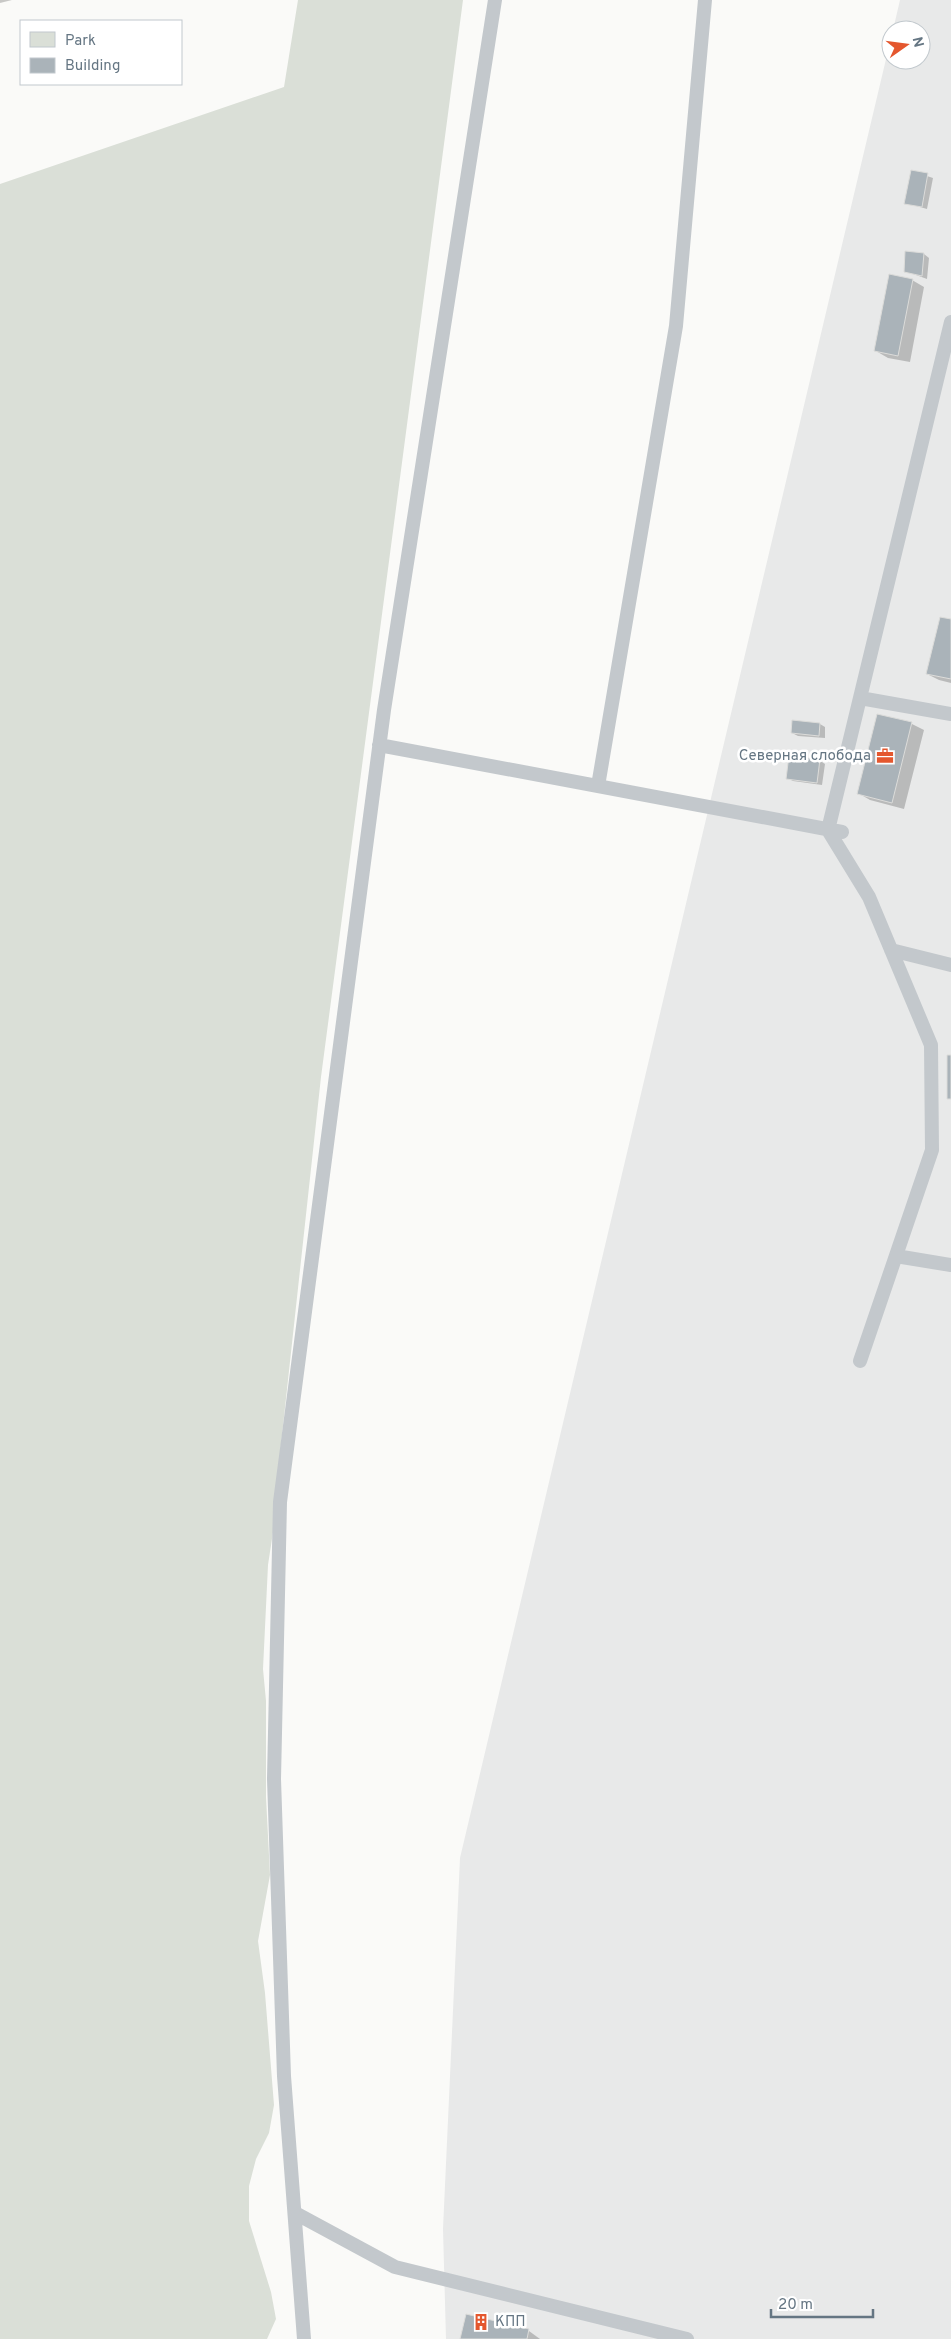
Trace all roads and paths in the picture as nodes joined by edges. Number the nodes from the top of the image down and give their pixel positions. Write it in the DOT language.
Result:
graph roads {
  1 [pos="496,0"];
  2 [pos="705,0"];
  3 [pos="951,322"];
  4 [pos="860,698"];
  5 [pos="951,714"];
  6 [pos="379,745"];
  7 [pos="598,786"];
  8 [pos="835,831"];
  9 [pos="891,950"];
  10 [pos="951,965"];
  11 [pos="902,1257"];
  12 [pos="951,1265"];
  13 [pos="860,1361"];
  14 [pos="295,2213"];
  15 [pos="304,2339"];
  16 [pos="687,2339"];
  1 -- 6 [label="lane"];
  2 -- 7 [label="lane"];
  3 -- 4 [label="lane"];
  4 -- 5 [label="lane"];
  4 -- 8 [label="lane"];
  6 -- 7 [label="lane"];
  6 -- 14 [label="lane"];
  7 -- 8 [label="lane"];
  8 -- 9 [label="lane"];
  9 -- 10 [label="lane"];
  9 -- 13 [label="lane"];
  11 -- 12 [label="lane"];
  14 -- 15 [label="lane"];
  14 -- 16 [label="lane"];
}
